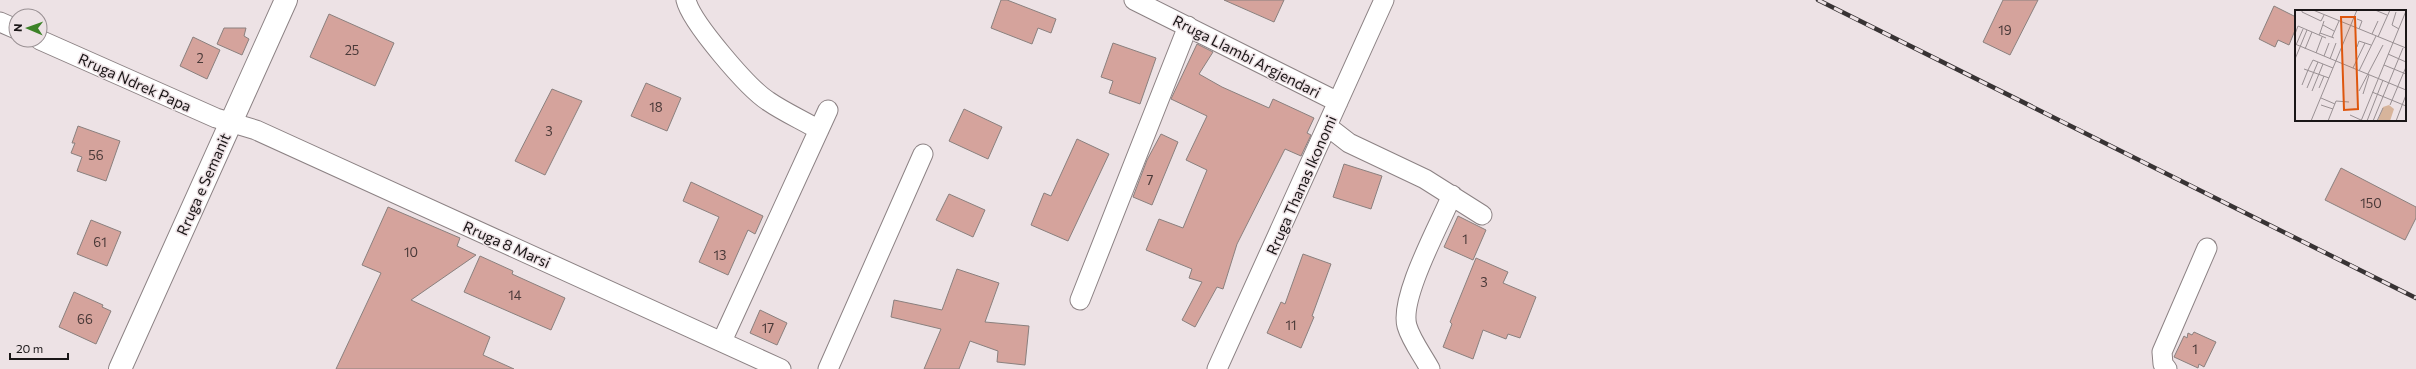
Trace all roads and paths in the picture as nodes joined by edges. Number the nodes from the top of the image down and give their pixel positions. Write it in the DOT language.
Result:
graph roads {
  1 [pos="286,0"];
  2 [pos="686,0"];
  3 [pos="1134,0"];
  4 [pos="1384,0"];
  5 [pos="1188,26"];
  6 [pos="48,44"];
  7 [pos="1338,102"];
  8 [pos="828,110"];
  9 [pos="230,123"];
  10 [pos="1327,126"];
  11 [pos="819,130"];
  12 [pos="923,154"];
  13 [pos="1452,195"];
  14 [pos="1482,215"];
  15 [pos="2207,248"];
  16 [pos="1080,300"];
  17 [pos="722,341"];
  18 [pos="120,369"];
  19 [pos="781,369"];
  20 [pos="828,369"];
  21 [pos="1217,369"];
  22 [pos="1430,369"];
  23 [pos="2167,369"];
  1 -- 9 [label="main road, Rruga e Semanit"];
  2 -- 11 [label="street"];
  3 -- 5 [label="street, Rruga Llambi Argjendari"];
  4 -- 7 [label="street, Rruga Thanas Ikonomi"];
  5 -- 7 [label="street, Rruga Llambi Argjendari"];
  5 -- 16 [label="street"];
  6 -- 9 [label="street, Rruga Ndrek Papa"];
  7 -- 10 [label="street, Rruga Thanas Ikonomi"];
  8 -- 11 [label="street"];
  9 -- 17 [label="street, Rruga 8 Marsi"];
  9 -- 18 [label="main road, Rruga e Semanit"];
  10 -- 13 [label="street"];
  10 -- 21 [label="street, Rruga Thanas Ikonomi"];
  11 -- 17 [label="street"];
  12 -- 20 [label="street"];
  13 -- 14 [label="street"];
  13 -- 22 [label="street"];
  15 -- 23 [label="street"];
  17 -- 19 [label="street, Rruga 8 Marsi"];
}
